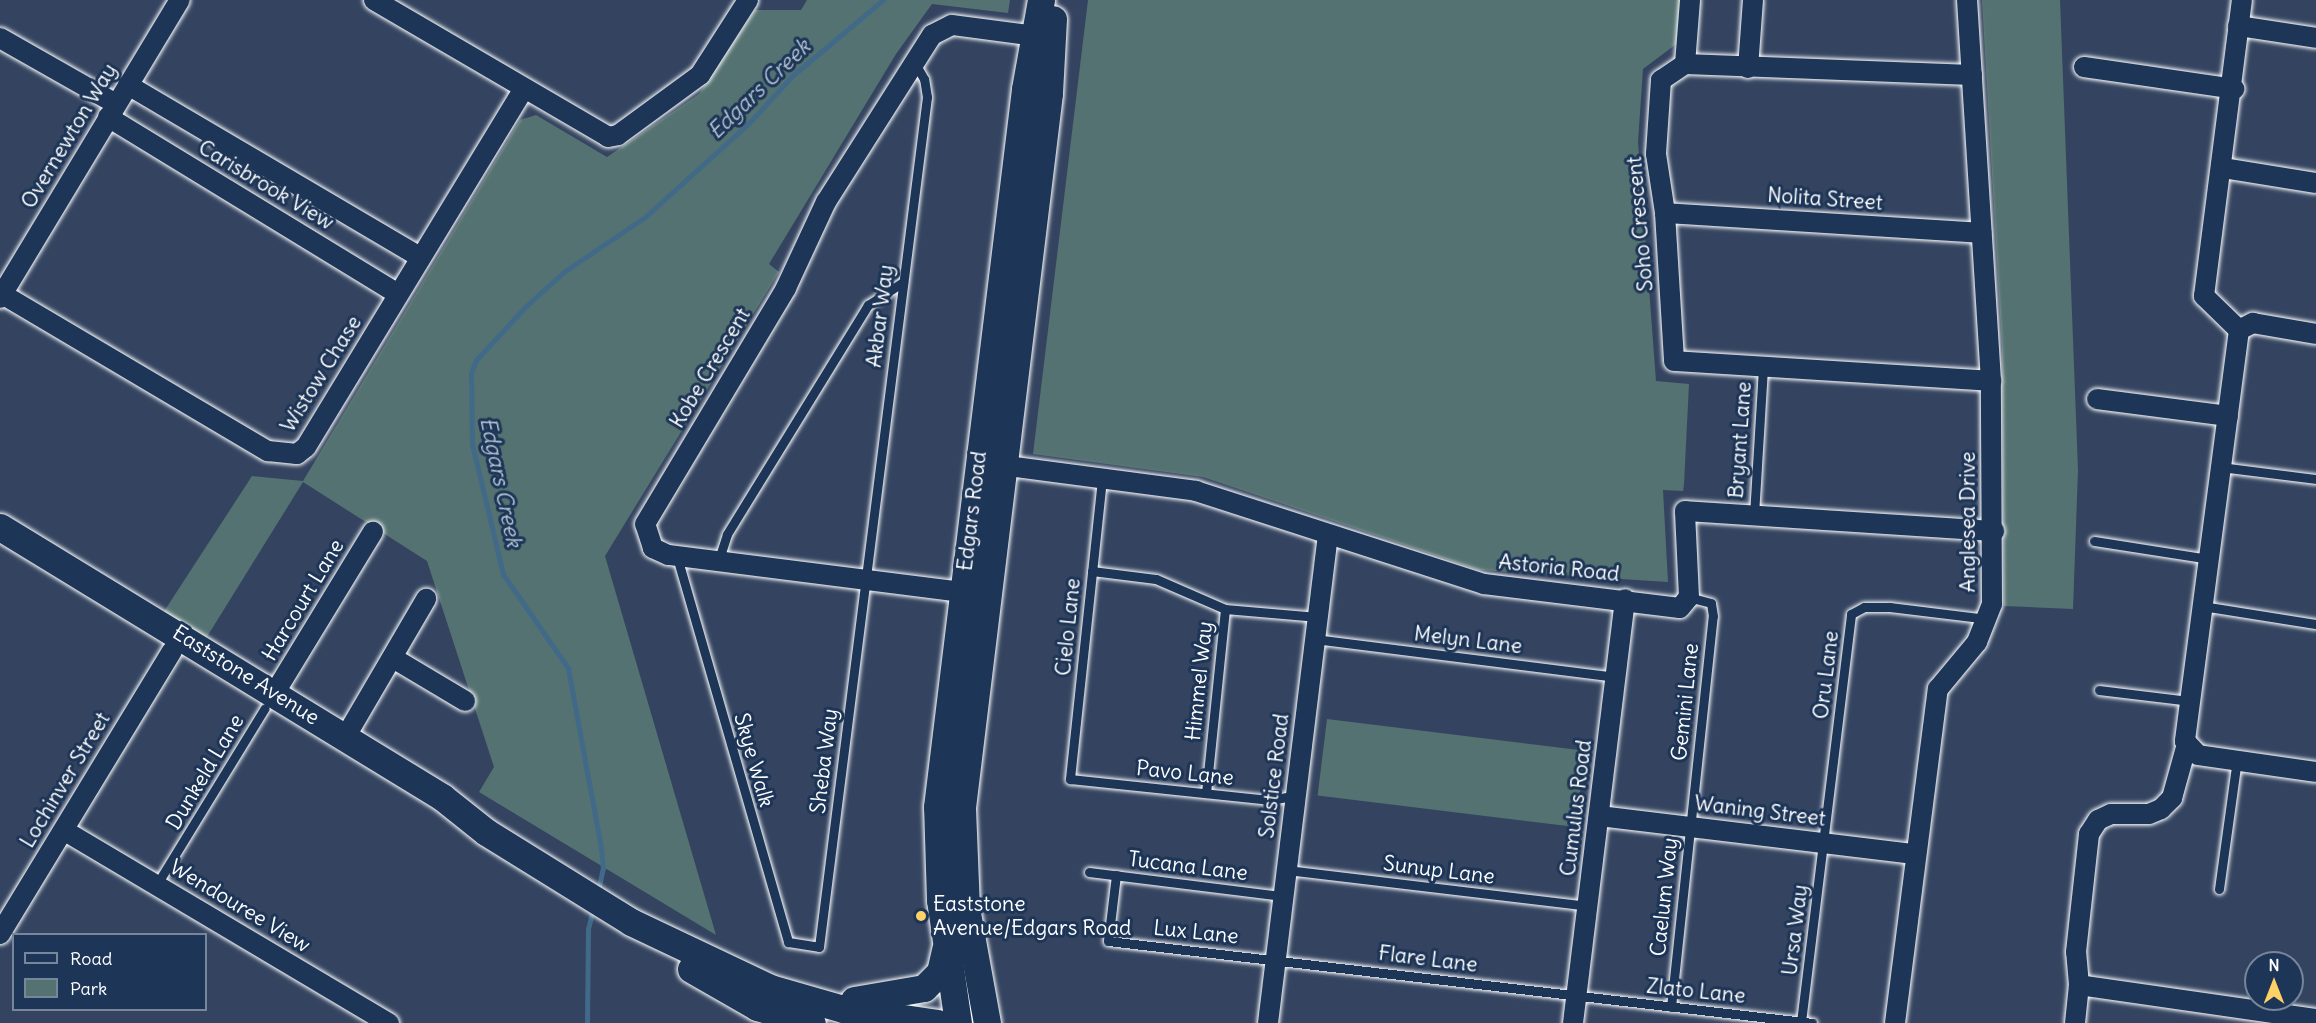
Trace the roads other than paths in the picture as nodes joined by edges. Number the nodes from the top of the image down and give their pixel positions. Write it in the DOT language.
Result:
graph roads {
  1 [pos="180,0"];
  2 [pos="374,0"];
  3 [pos="748,0"];
  4 [pos="1041,0"];
  5 [pos="1056,0"];
  6 [pos="1690,0"];
  7 [pos="1753,0"];
  8 [pos="1967,0"];
  9 [pos="2242,0"];
  10 [pos="2238,26"];
  11 [pos="1035,36"];
  12 [pos="0,38"];
  13 [pos="2316,38"];
  14 [pos="913,60"];
  15 [pos="1685,64"];
  16 [pos="2084,67"];
  17 [pos="1748,68"];
  18 [pos="1972,75"];
  19 [pos="128,85"];
  20 [pos="2234,89"];
  21 [pos="523,90"];
  22 [pos="112,111"];
  23 [pos="2223,168"];
  24 [pos="2316,183"];
  25 [pos="1665,213"];
  26 [pos="1981,233"];
  27 [pos="420,257"];
  28 [pos="903,282"];
  29 [pos="398,294"];
  30 [pos="1,296"];
  31 [pos="2239,330"];
  32 [pos="2316,334"];
  33 [pos="1763,367"];
  34 [pos="1991,381"];
  35 [pos="2097,399"];
  36 [pos="2228,416"];
  37 [pos="991,464"];
  38 [pos="2221,467"];
  39 [pos="1102,479"];
  40 [pos="2316,479"];
  41 [pos="1754,515"];
  42 [pos="1994,531"];
  43 [pos="373,532"];
  44 [pos="1,536"];
  45 [pos="1328,536"];
  46 [pos="2094,541"];
  47 [pos="677,557"];
  48 [pos="2209,559"];
  49 [pos="718,562"];
  50 [pos="1092,571"];
  51 [pos="866,581"];
  52 [pos="962,592"];
  53 [pos="1689,597"];
  54 [pos="1625,598"];
  55 [pos="426,599"];
  56 [pos="2202,606"];
  57 [pos="1225,609"];
  58 [pos="1318,617"];
  59 [pos="1989,620"];
  60 [pos="2316,624"];
  61 [pos="1315,639"];
  62 [pos="177,644"];
  63 [pos="393,658"];
  64 [pos="1616,677"];
  65 [pos="2099,690"];
  66 [pos="2190,700"];
  67 [pos="269,701"];
  68 [pos="465,701"];
  69 [pos="346,736"];
  70 [pos="2187,744"];
  71 [pos="2237,760"];
  72 [pos="2316,772"];
  73 [pos="1070,779"];
  74 [pos="1206,793"];
  75 [pos="1296,795"];
  76 [pos="1599,816"];
  77 [pos="1689,827"];
  78 [pos="65,831"];
  79 [pos="486,832"];
  80 [pos="1824,843"];
  81 [pos="1915,854"];
  82 [pos="1287,870"];
  83 [pos="1089,872"];
  84 [pos="1116,875"];
  85 [pos="158,884"];
  86 [pos="2219,889"];
  87 [pos="1283,896"];
  88 [pos="1588,906"];
  89 [pos="631,922"];
  90 [pos="0,934"];
  91 [pos="946,944"];
  92 [pos="819,947"];
  93 [pos="1276,958"];
  94 [pos="2079,985"];
  95 [pos="1577,995"];
  96 [pos="799,998"];
  97 [pos="1671,1007"];
  98 [pos="2316,1019"];
  99 [pos="1801,1022"];
  100 [pos="389,1023"];
  101 [pos="812,1023"];
  102 [pos="938,1023"];
  103 [pos="958,1023"];
  104 [pos="987,1023"];
  105 [pos="1268,1023"];
  106 [pos="1573,1023"];
  107 [pos="1812,1023"];
  108 [pos="1895,1023"];
  109 [pos="2075,1023"];
  1 -- 19 [label="street, Overnewton Way"];
  2 -- 21 [label="street"];
  3 -- 21 [label="street"];
  4 -- 11 [label="main road, Edgars Road"];
  5 -- 37 [label="main road, Edgars Road"];
  6 -- 15 [label="street"];
  7 -- 17 [label="street"];
  8 -- 18 [label="street, Anglesea Drive"];
  9 -- 10 [label="street"];
  10 -- 13 [label="street"];
  10 -- 20 [label="street"];
  11 -- 14 [label="street, Kobe Crescent"];
  11 -- 37 [label="main road, Edgars Road"];
  12 -- 22 [label="street, Carisbrook View"];
  14 -- 28 [label="lane, Akbar Way"];
  14 -- 47 [label="street, Kobe Crescent"];
  15 -- 17 [label="street"];
  15 -- 25 [label="street, Soho Crescent"];
  16 -- 20 [label="street"];
  17 -- 18 [label="street"];
  18 -- 26 [label="street, Anglesea Drive"];
  19 -- 22 [label="street, Overnewton Way"];
  19 -- 27 [label="street, Carisbrook View"];
  20 -- 23 [label="street"];
  21 -- 27 [label="street, Wistow Chase"];
  22 -- 29 [label="street, Carisbrook View"];
  22 -- 30 [label="street, Overnewton Way"];
  23 -- 24 [label="street"];
  23 -- 31 [label="street"];
  25 -- 26 [label="street, Nolita Street"];
  25 -- 33 [label="street, Soho Crescent"];
  26 -- 34 [label="street, Anglesea Drive"];
  27 -- 29 [label="street, Wistow Chase"];
  28 -- 49 [label="lane"];
  28 -- 51 [label="lane, Akbar Way"];
  29 -- 30 [label="street, Wistow Chase"];
  31 -- 32 [label="street"];
  31 -- 36 [label="street"];
  33 -- 34 [label="street, Soho Crescent"];
  33 -- 41 [label="lane, Bryant Lane"];
  34 -- 42 [label="street, Anglesea Drive"];
  35 -- 36 [label="street"];
  36 -- 38 [label="street"];
  37 -- 39 [label="street, Astoria Road"];
  37 -- 52 [label="main road, Edgars Road"];
  37 -- 104 [label="main road, Edgars Road"];
  38 -- 40 [label="lane"];
  38 -- 48 [label="street"];
  39 -- 45 [label="street, Astoria Road"];
  39 -- 50 [label="lane, Cielo Lane"];
  41 -- 42 [label="street"];
  41 -- 53 [label="street"];
  42 -- 59 [label="street, Anglesea Drive"];
  43 -- 67 [label="street, Harcourt Lane"];
  44 -- 62 [label="main road, Eaststone Avenue"];
  45 -- 54 [label="street, Astoria Road"];
  45 -- 58 [label="street, Solstice Road"];
  46 -- 48 [label="lane"];
  47 -- 49 [label="street, Kobe Crescent"];
  47 -- 92 [label="lane, Skye Walk"];
  48 -- 56 [label="street"];
  49 -- 51 [label="street, Kobe Crescent"];
  50 -- 57 [label="lane"];
  50 -- 73 [label="lane, Cielo Lane"];
  51 -- 52 [label="street, Kobe Crescent"];
  51 -- 92 [label="lane, Sheba Way"];
  52 -- 91 [label="main road, Edgars Road"];
  53 -- 54 [label="street, Astoria Road"];
  53 -- 77 [label="lane, Gemini Lane"];
  54 -- 64 [label="street, Cumulus Road"];
  55 -- 63 [label="street"];
  56 -- 60 [label="lane"];
  56 -- 66 [label="street"];
  57 -- 58 [label="lane"];
  57 -- 74 [label="lane, Himmel Way"];
  58 -- 61 [label="street, Solstice Road"];
  59 -- 80 [label="lane, Oru Lane"];
  59 -- 81 [label="street, Anglesea Drive"];
  61 -- 64 [label="lane, Melyn Lane"];
  61 -- 75 [label="street, Solstice Road"];
  62 -- 67 [label="main road, Eaststone Avenue"];
  62 -- 78 [label="street, Lochinver Street"];
  63 -- 68 [label="street"];
  63 -- 69 [label="street"];
  64 -- 76 [label="street, Cumulus Road"];
  65 -- 66 [label="lane"];
  66 -- 70 [label="street"];
  67 -- 69 [label="main road, Eaststone Avenue"];
  67 -- 79 [label="main road, Eaststone Avenue"];
  67 -- 85 [label="lane, Dunkeld Lane"];
  69 -- 79 [label="main road, Eaststone Avenue"];
  70 -- 71 [label="street"];
  70 -- 94 [label="street"];
  71 -- 72 [label="street"];
  71 -- 86 [label="lane"];
  73 -- 74 [label="lane, Pavo Lane"];
  74 -- 75 [label="lane, Pavo Lane"];
  75 -- 82 [label="street, Solstice Road"];
  76 -- 77 [label="street, Waning Street"];
  76 -- 88 [label="street, Cumulus Road"];
  77 -- 80 [label="street, Waning Street"];
  77 -- 97 [label="lane, Caelum Way"];
  78 -- 85 [label="street, Wendouree View"];
  78 -- 90 [label="street, Lochinver Street"];
  79 -- 89 [label="main road, Eaststone Avenue"];
  80 -- 81 [label="street, Waning Street"];
  80 -- 99 [label="lane, Ursa Way"];
  81 -- 108 [label="street, Anglesea Drive"];
  82 -- 87 [label="street, Solstice Road"];
  82 -- 88 [label="lane, Sunup Lane"];
  83 -- 84 [label="lane, Tucana Lane"];
  84 -- 87 [label="lane, Tucana Lane"];
  84 -- 93 [label="lane, Lux Lane"];
  85 -- 100 [label="street, Wendouree View"];
  87 -- 93 [label="street, Solstice Road"];
  88 -- 95 [label="street, Cumulus Road"];
  89 -- 96 [label="main road, Eaststone Avenue"];
  89 -- 101 [label="main road, Eaststone Avenue"];
  91 -- 96 [label="main road"];
  91 -- 103 [label="main road, Edgars Road"];
  93 -- 95 [label="lane, Flare Lane"];
  93 -- 105 [label="street, Solstice Road"];
  94 -- 98 [label="street"];
  94 -- 109 [label="street"];
  95 -- 97 [label="lane, Zlato Lane"];
  95 -- 106 [label="street, Cumulus Road"];
  96 -- 102 [label="main road, Eaststone Avenue"];
  97 -- 99 [label="lane, Zlato Lane"];
  99 -- 107 [label="lane, Zlato Lane"];
}
